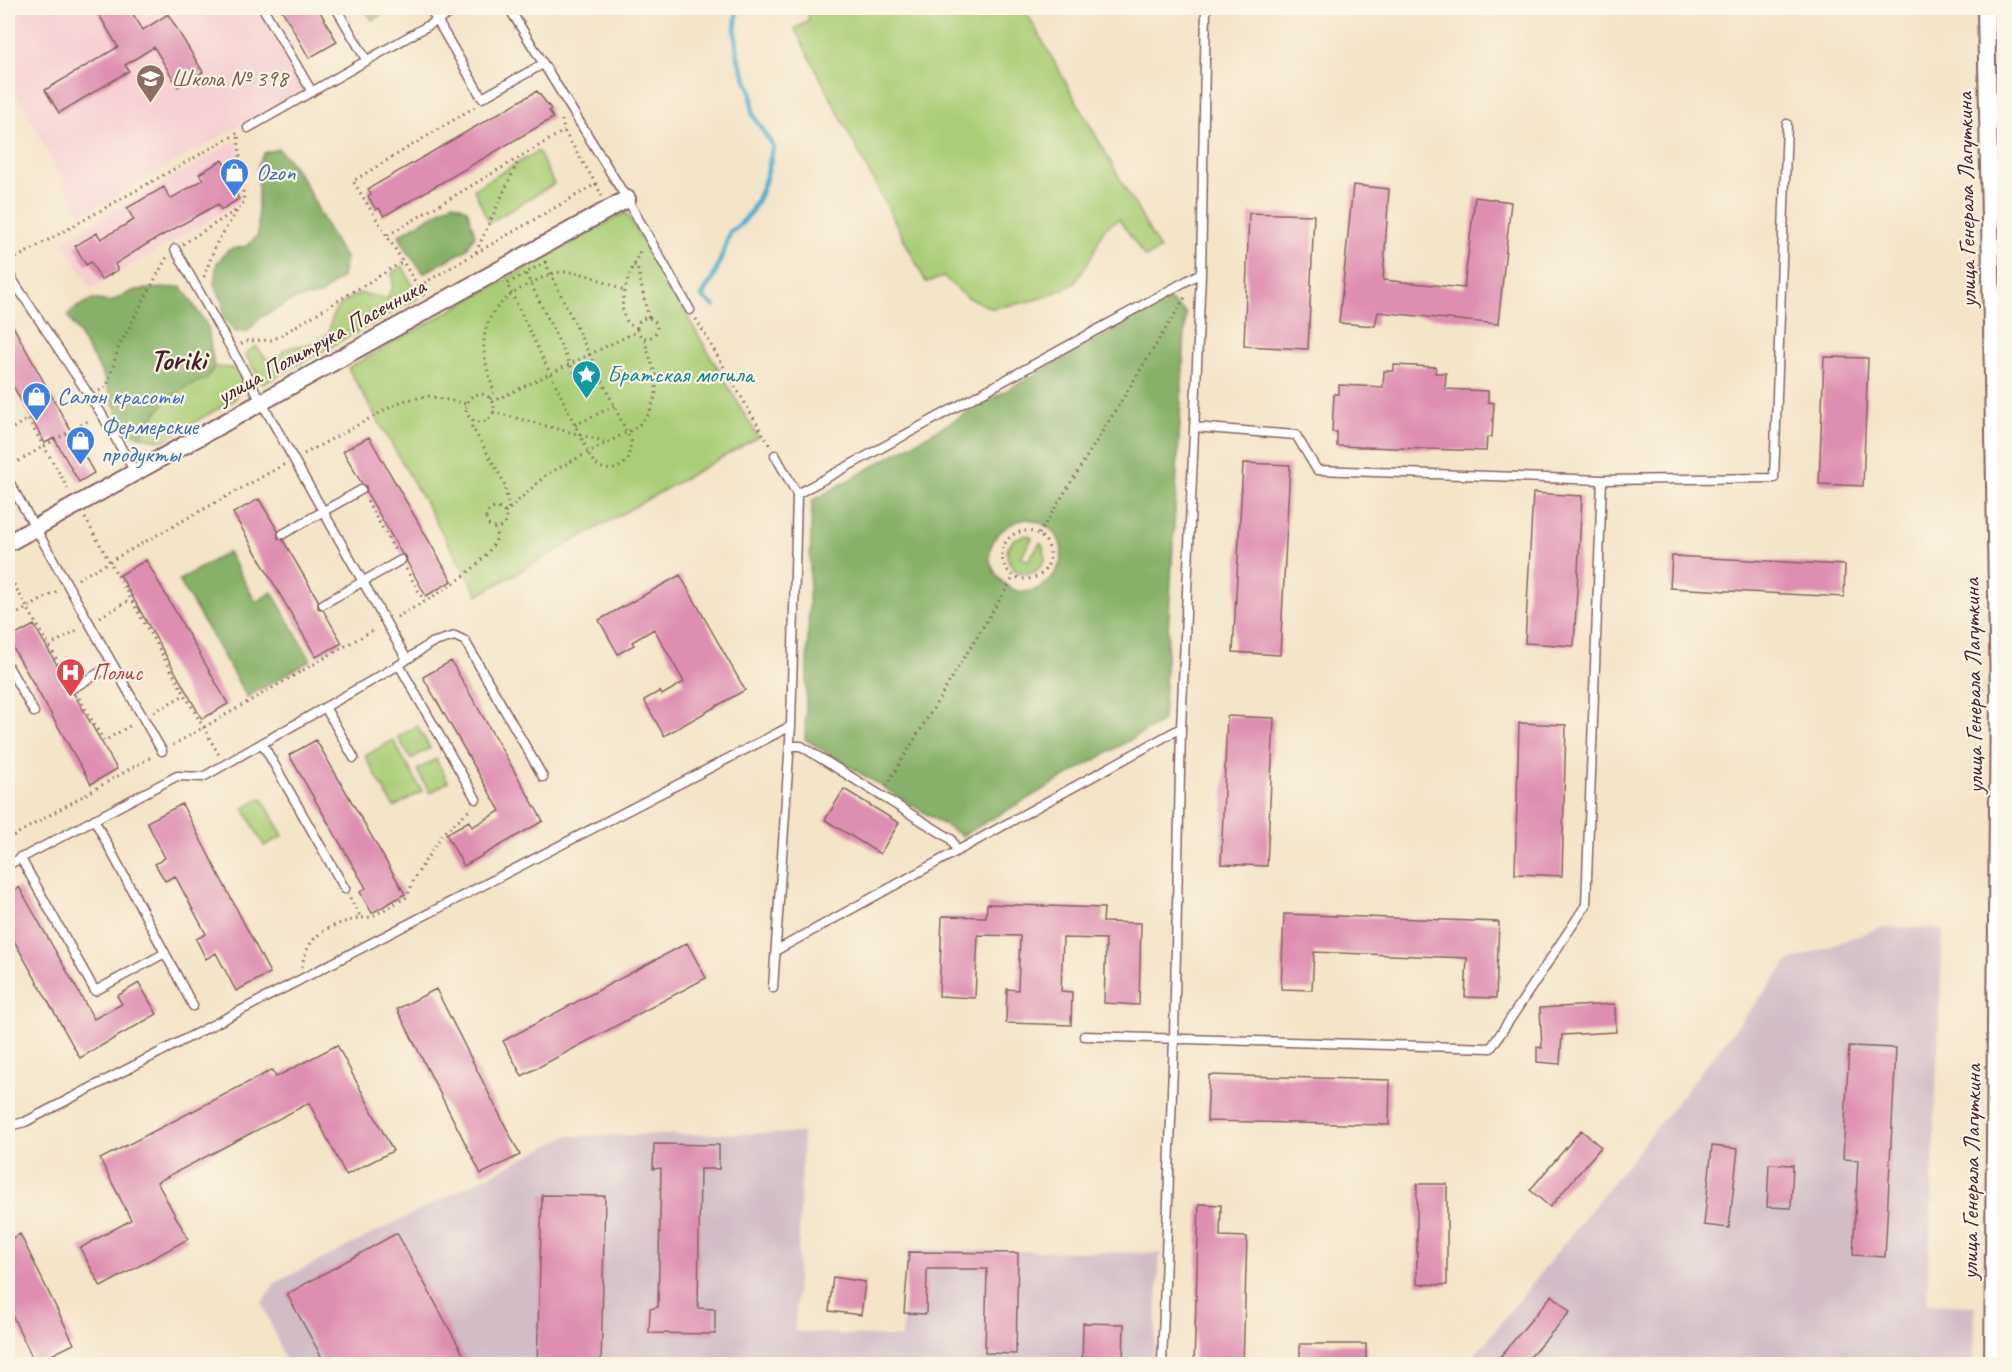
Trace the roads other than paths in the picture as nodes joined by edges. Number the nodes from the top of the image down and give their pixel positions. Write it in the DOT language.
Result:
graph roads {
  1 [pos="263,8"];
  2 [pos="336,8"];
  3 [pos="430,8"];
  4 [pos="459,8"];
  5 [pos="508,8"];
  6 [pos="1206,8"];
  7 [pos="1986,8"];
  8 [pos="437,20"];
  9 [pos="367,61"];
  10 [pos="543,64"];
  11 [pos="312,93"];
  12 [pos="1787,124"];
  13 [pos="248,128"];
  14 [pos="627,199"];
  15 [pos="175,249"];
  16 [pos="8,273"];
  17 [pos="1201,273"];
  18 [pos="690,310"];
  19 [pos="261,402"];
  20 [pos="1194,427"];
  21 [pos="775,455"];
  22 [pos="135,472"];
  23 [pos="8,480"];
  24 [pos="1602,480"];
  25 [pos="361,490"];
  26 [pos="797,494"];
  27 [pos="323,511"];
  28 [pos="35,528"];
  29 [pos="283,534"];
  30 [pos="8,543"];
  31 [pos="401,560"];
  32 [pos="363,582"];
  33 [pos="323,604"];
  34 [pos="406,658"];
  35 [pos="113,665"];
  36 [pos="399,665"];
  37 [pos="8,666"];
  38 [pos="73,688"];
  39 [pos="325,707"];
  40 [pos="34,712"];
  41 [pos="791,726"];
  42 [pos="1181,728"];
  43 [pos="262,743"];
  44 [pos="790,746"];
  45 [pos="162,751"];
  46 [pos="354,758"];
  47 [pos="543,777"];
  48 [pos="476,799"];
  49 [pos="94,819"];
  50 [pos="957,851"];
  51 [pos="20,857"];
  52 [pos="8,865"];
  53 [pos="345,889"];
  54 [pos="2001,931"];
  55 [pos="777,950"];
  56 [pos="165,953"];
  57 [pos="774,988"];
  58 [pos="193,1006"];
  59 [pos="1084,1036"];
  60 [pos="1174,1038"];
  61 [pos="8,1126"];
  62 [pos="1162,1365"];
  63 [pos="1993,1365"];
  1 -- 11 [label="lane"];
  2 -- 9 [label="lane"];
  3 -- 8 [label="lane"];
  4 -- 8 [label="lane"];
  5 -- 10 [label="lane"];
  6 -- 17 [label="lane"];
  7 -- 54 [label="street, улица Генерала Лагуткина"];
  8 -- 9 [label="lane"];
  8 -- 10 [label="lane"];
  9 -- 11 [label="lane"];
  10 -- 14 [label="lane"];
  11 -- 13 [label="lane"];
  12 -- 24 [label="lane"];
  14 -- 18 [label="lane"];
  14 -- 19 [label="street, улица Политрука Пасечника"];
  15 -- 19 [label="lane"];
  16 -- 22 [label="lane"];
  17 -- 20 [label="lane"];
  17 -- 26 [label="lane"];
  19 -- 22 [label="street, улица Политрука Пасечника"];
  19 -- 27 [label="lane"];
  20 -- 24 [label="lane"];
  20 -- 42 [label="lane"];
  21 -- 26 [label="lane"];
  22 -- 28 [label="street, улица Политрука Пасечника"];
  23 -- 28 [label="lane"];
  24 -- 60 [label="lane"];
  25 -- 27 [label="lane"];
  26 -- 41 [label="lane"];
  27 -- 29 [label="lane"];
  27 -- 32 [label="lane"];
  28 -- 30 [label="street, улица Политрука Пасечника"];
  28 -- 35 [label="lane"];
  31 -- 32 [label="lane"];
  32 -- 33 [label="lane"];
  32 -- 34 [label="lane"];
  34 -- 36 [label="lane"];
  34 -- 47 [label="lane"];
  35 -- 38 [label="lane"];
  35 -- 45 [label="lane"];
  36 -- 39 [label="lane"];
  36 -- 48 [label="lane"];
  37 -- 40 [label="lane"];
  39 -- 43 [label="lane"];
  39 -- 46 [label="lane"];
  41 -- 44 [label="lane"];
  41 -- 61 [label="lane"];
  42 -- 50 [label="lane"];
  42 -- 60 [label="lane"];
  43 -- 49 [label="lane"];
  43 -- 53 [label="lane"];
  44 -- 50 [label="lane"];
  44 -- 55 [label="lane"];
  49 -- 51 [label="lane"];
  49 -- 56 [label="lane"];
  50 -- 55 [label="lane"];
  51 -- 52 [label="lane"];
  51 -- 56 [label="lane"];
  54 -- 63 [label="street, улица Генерала Лагуткина"];
  55 -- 57 [label="lane"];
  56 -- 58 [label="lane"];
  59 -- 60 [label="lane"];
  60 -- 62 [label="lane"];
}
